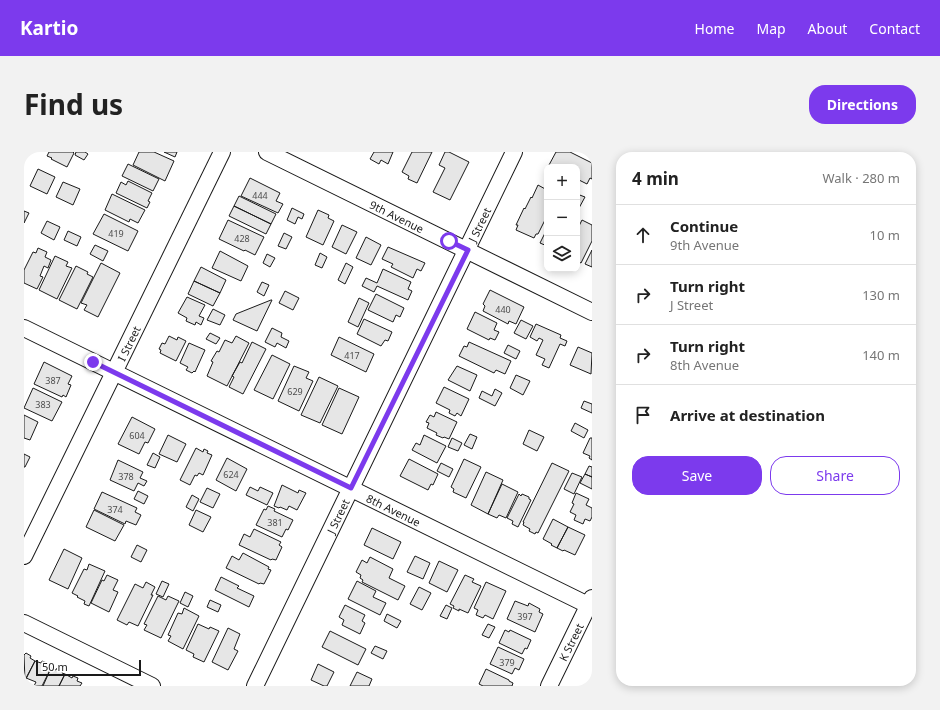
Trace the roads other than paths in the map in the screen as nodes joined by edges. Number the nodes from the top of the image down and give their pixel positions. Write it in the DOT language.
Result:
graph roads {
  1 [pos="222,152"];
  2 [pos="267,152"];
  3 [pos="514,152"];
  4 [pos="468,250"];
  5 [pos="592,312"];
  6 [pos="24,328"];
  7 [pos="114,372"];
  8 [pos="351,488"];
  9 [pos="24,556"];
  10 [pos="591,603"];
  11 [pos="24,623"];
  12 [pos="152,686"];
  13 [pos="255,686"];
  14 [pos="549,686"];
  1 -- 7 [label="street, I Street"];
  2 -- 4 [label="street, 9th Avenue"];
  3 -- 4 [label="street, J Street"];
  4 -- 5 [label="street, 9th Avenue"];
  4 -- 8 [label="street, J Street"];
  6 -- 7 [label="street, 8th Avenue"];
  7 -- 8 [label="street, 8th Avenue"];
  7 -- 9 [label="street, I Street"];
  8 -- 10 [label="street, 8th Avenue"];
  8 -- 13 [label="street, J Street"];
  10 -- 14 [label="street, K Street"];
  11 -- 12 [label="street"];
}
